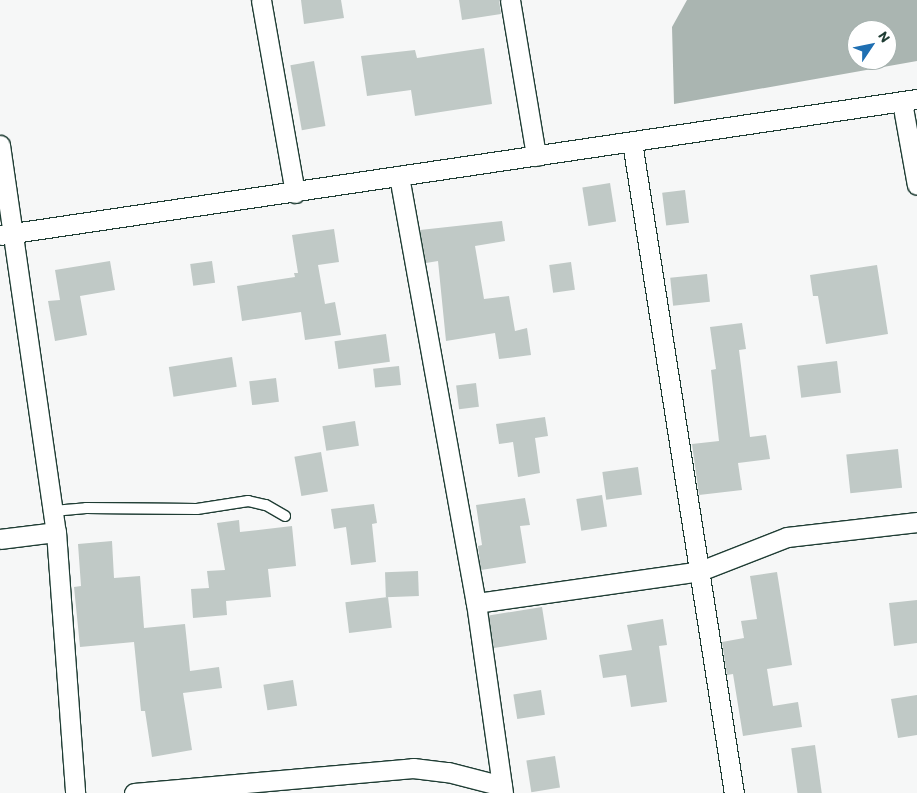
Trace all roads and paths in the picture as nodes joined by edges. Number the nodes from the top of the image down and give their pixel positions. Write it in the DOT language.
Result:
graph roads {
  1 [pos="261,0"];
  2 [pos="510,0"];
  3 [pos="909,100"];
  4 [pos="632,142"];
  5 [pos="0,145"];
  6 [pos="536,156"];
  7 [pos="399,176"];
  8 [pos="917,185"];
  9 [pos="295,193"];
  10 [pos="7,235"];
  11 [pos="53,511"];
  12 [pos="284,516"];
  13 [pos="917,522"];
  14 [pos="56,532"];
  15 [pos="0,539"];
  16 [pos="700,571"];
  17 [pos="476,603"];
  18 [pos="502,790"];
  19 [pos="75,793"];
  20 [pos="134,793"];
  21 [pos="734,793"];
  1 -- 9 [label="street"];
  2 -- 6 [label="street"];
  3 -- 4 [label="street"];
  3 -- 8 [label="street"];
  4 -- 6 [label="street"];
  4 -- 16 [label="street"];
  5 -- 10 [label="street"];
  6 -- 7 [label="street"];
  7 -- 9 [label="street"];
  7 -- 17 [label="street"];
  9 -- 10 [label="street"];
  10 -- 11 [label="street"];
  11 -- 12 [label="lane"];
  11 -- 14 [label="street"];
  13 -- 16 [label="street"];
  14 -- 15 [label="street"];
  14 -- 19 [label="street"];
  16 -- 17 [label="street"];
  16 -- 21 [label="street"];
  17 -- 18 [label="street"];
  18 -- 20 [label="street"];
}
